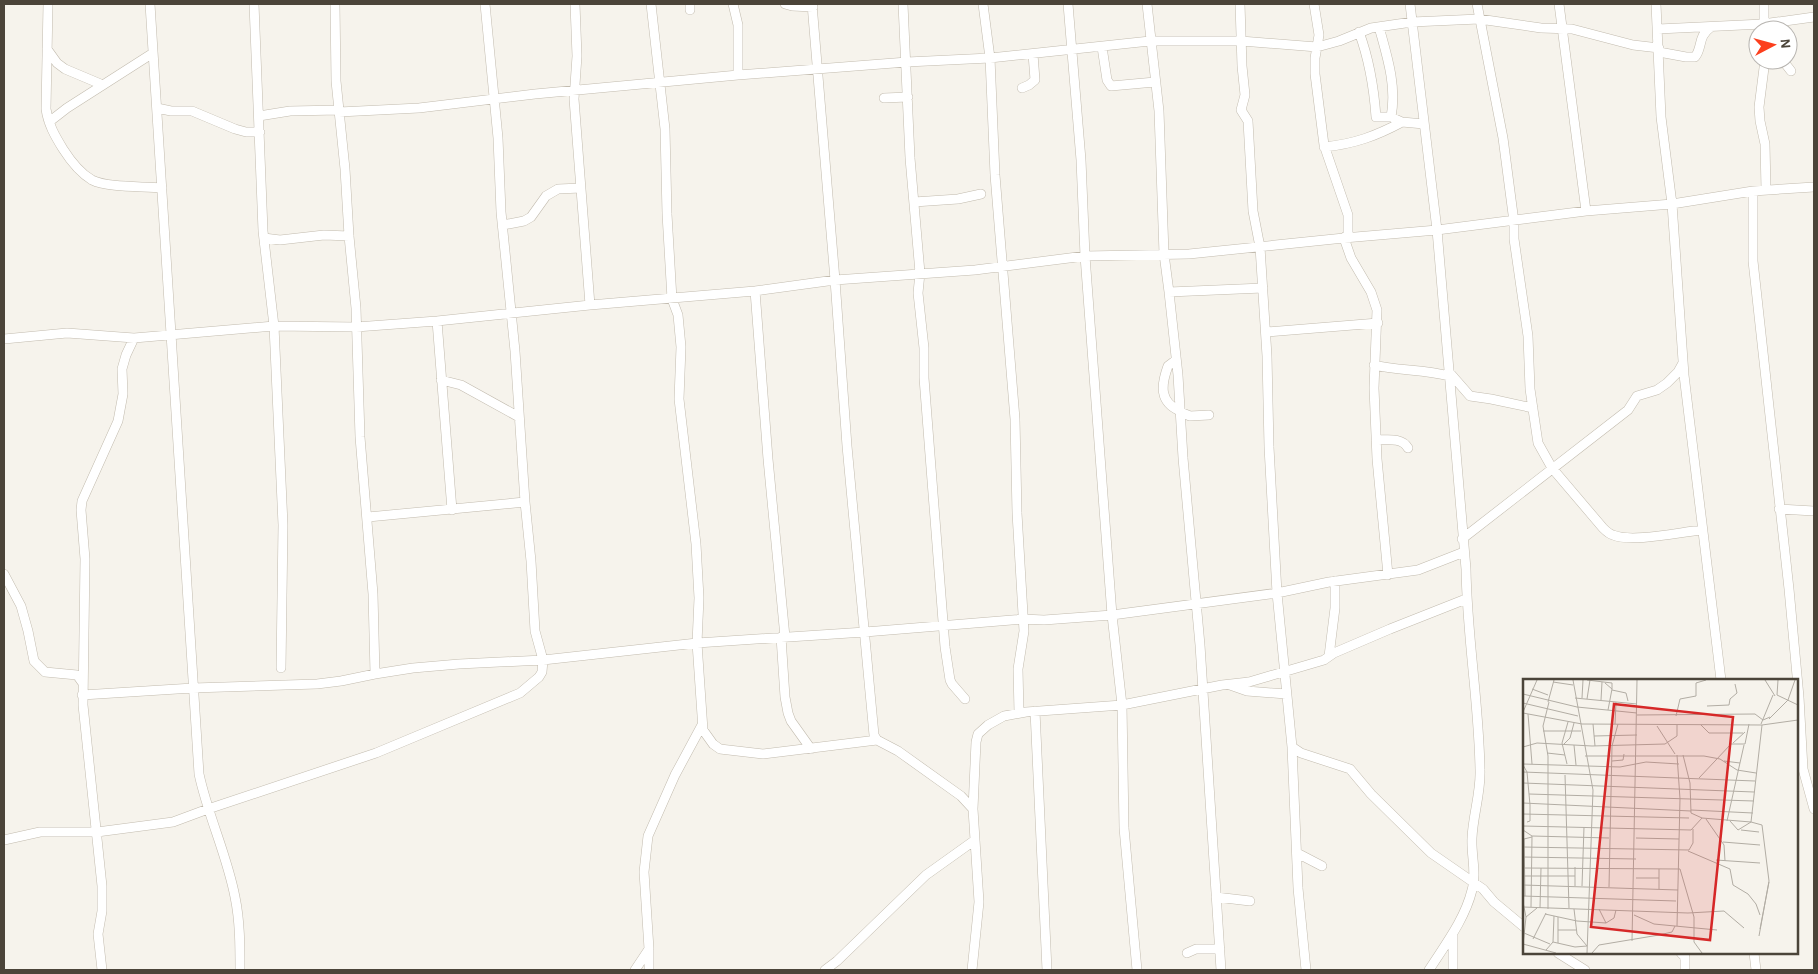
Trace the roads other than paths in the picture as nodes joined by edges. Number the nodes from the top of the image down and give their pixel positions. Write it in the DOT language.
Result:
graph roads {
  1 [pos="48,4"];
  2 [pos="150,4"];
  3 [pos="254,4"];
  4 [pos="335,4"];
  5 [pos="486,4"];
  6 [pos="575,4"];
  7 [pos="651,4"];
  8 [pos="733,4"];
  9 [pos="785,4"];
  10 [pos="903,4"];
  11 [pos="983,4"];
  12 [pos="1068,4"];
  13 [pos="1147,4"];
  14 [pos="1240,4"];
  15 [pos="1314,4"];
  16 [pos="1410,4"];
  17 [pos="1477,4"];
  18 [pos="1559,4"];
  19 [pos="1656,4"];
  20 [pos="1764,4"];
  21 [pos="812,5"];
  22 [pos="1814,18"];
  23 [pos="1479,19"];
  24 [pos="1764,20"];
  25 [pos="1798,21"];
  26 [pos="1412,22"];
  27 [pos="1379,26"];
  28 [pos="1711,27"];
  29 [pos="1748,27"];
  30 [pos="1562,29"];
  31 [pos="1658,29"];
  32 [pos="1359,32"];
  33 [pos="1241,40"];
  34 [pos="1150,41"];
  35 [pos="1102,47"];
  36 [pos="1317,47"];
  37 [pos="47,49"];
  38 [pos="1072,50"];
  39 [pos="1659,50"];
  40 [pos="153,53"];
  41 [pos="1033,54"];
  42 [pos="990,58"];
  43 [pos="907,62"];
  44 [pos="817,69"];
  45 [pos="1764,70"];
  46 [pos="738,75"];
  47 [pos="659,82"];
  48 [pos="1156,82"];
  49 [pos="104,85"];
  50 [pos="1022,88"];
  51 [pos="575,90"];
  52 [pos="908,97"];
  53 [pos="494,98"];
  54 [pos="884,98"];
  55 [pos="158,108"];
  56 [pos="339,111"];
  57 [pos="259,116"];
  58 [pos="1391,116"];
  59 [pos="49,122"];
  60 [pos="1402,122"];
  61 [pos="1424,124"];
  62 [pos="260,132"];
  63 [pos="1324,148"];
  64 [pos="1814,187"];
  65 [pos="162,188"];
  66 [pos="581,188"];
  67 [pos="1766,190"];
  68 [pos="1753,191"];
  69 [pos="981,194"];
  70 [pos="914,202"];
  71 [pos="1672,204"];
  72 [pos="1586,211"];
  73 [pos="1514,222"];
  74 [pos="503,225"];
  75 [pos="1437,230"];
  76 [pos="349,236"];
  77 [pos="264,238"];
  78 [pos="1344,238"];
  79 [pos="1260,247"];
  80 [pos="1164,254"];
  81 [pos="1085,256"];
  82 [pos="1003,267"];
  83 [pos="920,273"];
  84 [pos="835,280"];
  85 [pos="1263,288"];
  86 [pos="755,291"];
  87 [pos="1170,292"];
  88 [pos="672,299"];
  89 [pos="590,305"];
  90 [pos="512,313"];
  91 [pos="437,321"];
  92 [pos="1378,323"];
  93 [pos="274,326"];
  94 [pos="356,327"];
  95 [pos="1266,332"];
  96 [pos="172,336"];
  97 [pos="134,338"];
  98 [pos="4,339"];
  99 [pos="1176,360"];
  100 [pos="1683,363"];
  101 [pos="1374,365"];
  102 [pos="1449,374"];
  103 [pos="441,380"];
  104 [pos="1532,408"];
  105 [pos="1180,412"];
  106 [pos="1209,414"];
  107 [pos="519,417"];
  108 [pos="1376,440"];
  109 [pos="1408,448"];
  110 [pos="1552,468"];
  111 [pos="525,502"];
  112 [pos="1779,509"];
  113 [pos="452,510"];
  114 [pos="1814,511"];
  115 [pos="368,517"];
  116 [pos="1702,530"];
  117 [pos="1462,539"];
  118 [pos="1464,552"];
  119 [pos="4,574"];
  120 [pos="1388,575"];
  121 [pos="1335,582"];
  122 [pos="1277,592"];
  123 [pos="1466,599"];
  124 [pos="1196,603"];
  125 [pos="1112,615"];
  126 [pos="1023,619"];
  127 [pos="944,625"];
  128 [pos="866,632"];
  129 [pos="783,637"];
  130 [pos="697,643"];
  131 [pos="1329,656"];
  132 [pos="542,660"];
  133 [pos="281,668"];
  134 [pos="1284,672"];
  135 [pos="376,674"];
  136 [pos="1720,679"];
  137 [pos="1797,679"];
  138 [pos="82,682"];
  139 [pos="1227,684"];
  140 [pos="192,688"];
  141 [pos="1798,688"];
  142 [pos="1204,689"];
  143 [pos="1286,694"];
  144 [pos="82,696"];
  145 [pos="965,699"];
  146 [pos="1122,705"];
  147 [pos="1035,711"];
  148 [pos="1020,713"];
  149 [pos="702,725"];
  150 [pos="877,740"];
  151 [pos="1292,747"];
  152 [pos="811,749"];
  153 [pos="1799,759"];
  154 [pos="208,809"];
  155 [pos="973,809"];
  156 [pos="1814,809"];
  157 [pos="96,832"];
  158 [pos="4,840"];
  159 [pos="975,840"];
  160 [pos="1296,854"];
  161 [pos="1322,866"];
  162 [pos="1474,882"];
  163 [pos="1216,897"];
  164 [pos="1250,901"];
  165 [pos="1523,926"];
  166 [pos="1453,933"];
  167 [pos="649,949"];
  168 [pos="1220,949"];
  169 [pos="1187,953"];
  170 [pos="1560,954"];
  171 [pos="1682,954"];
  172 [pos="1754,954"];
  173 [pos="102,970"];
  174 [pos="240,970"];
  175 [pos="635,970"];
  176 [pos="650,970"];
  177 [pos="825,970"];
  178 [pos="972,970"];
  179 [pos="1047,970"];
  180 [pos="1137,970"];
  181 [pos="1222,970"];
  182 [pos="1306,970"];
  183 [pos="1429,970"];
  184 [pos="1453,970"];
  185 [pos="1585,970"];
  186 [pos="1685,970"];
  187 [pos="1756,970"];
  1 -- 37 [label="street"];
  2 -- 40 [label="street"];
  3 -- 57 [label="street"];
  4 -- 56 [label="street"];
  5 -- 53 [label="street"];
  6 -- 51 [label="street"];
  7 -- 47 [label="street"];
  8 -- 46 [label="street"];
  9 -- 21 [label="street"];
  10 -- 43 [label="street"];
  11 -- 42 [label="street"];
  12 -- 38 [label="street"];
  13 -- 34 [label="street"];
  14 -- 33 [label="street"];
  15 -- 36 [label="street"];
  16 -- 26 [label="street"];
  17 -- 23 [label="street"];
  18 -- 30 [label="street"];
  19 -- 31 [label="street"];
  20 -- 24 [label="street"];
  21 -- 44 [label="street"];
  22 -- 25 [label="street"];
  23 -- 26 [label="street"];
  23 -- 30 [label="street"];
  23 -- 73 [label="street"];
  26 -- 27 [label="street"];
  26 -- 61 [label="street"];
  27 -- 32 [label="street"];
  27 -- 58 [label="street"];
  28 -- 29 [label="street"];
  28 -- 31 [label="street"];
  28 -- 39 [label="street"];
  30 -- 39 [label="street"];
  30 -- 72 [label="street"];
  31 -- 39 [label="street"];
  32 -- 36 [label="street"];
  32 -- 58 [label="street"];
  33 -- 34 [label="street"];
  33 -- 36 [label="street"];
  33 -- 79 [label="street"];
  34 -- 35 [label="street"];
  34 -- 48 [label="street"];
  35 -- 38 [label="street"];
  35 -- 48 [label="street"];
  36 -- 63 [label="street"];
  37 -- 49 [label="street"];
  37 -- 59 [label="street"];
  38 -- 41 [label="street"];
  38 -- 81 [label="street"];
  39 -- 71 [label="street"];
  40 -- 49 [label="street"];
  40 -- 55 [label="street"];
  41 -- 42 [label="street"];
  41 -- 50 [label="street"];
  42 -- 43 [label="street"];
  42 -- 82 [label="street"];
  43 -- 44 [label="street"];
  43 -- 52 [label="street"];
  44 -- 46 [label="street"];
  44 -- 84 [label="street"];
  45 -- 67 [label="street"];
  46 -- 47 [label="street"];
  47 -- 51 [label="street"];
  47 -- 88 [label="street"];
  48 -- 80 [label="street"];
  49 -- 59 [label="street"];
  51 -- 53 [label="street"];
  51 -- 66 [label="street"];
  52 -- 54 [label="street"];
  52 -- 70 [label="street"];
  53 -- 56 [label="street"];
  53 -- 74 [label="street"];
  55 -- 62 [label="street"];
  55 -- 65 [label="street"];
  56 -- 57 [label="street"];
  56 -- 76 [label="street"];
  57 -- 62 [label="street"];
  58 -- 60 [label="street"];
  59 -- 65 [label="street"];
  60 -- 61 [label="street"];
  60 -- 63 [label="street"];
  61 -- 75 [label="street"];
  62 -- 77 [label="street"];
  63 -- 78 [label="street"];
  64 -- 67 [label="street"];
  65 -- 96 [label="street"];
  66 -- 74 [label="street"];
  66 -- 89 [label="street"];
  67 -- 68 [label="street"];
  68 -- 71 [label="street"];
  68 -- 112 [label="street"];
  69 -- 70 [label="street"];
  70 -- 83 [label="street"];
  71 -- 72 [label="street"];
  71 -- 100 [label="street"];
  72 -- 73 [label="street"];
  73 -- 75 [label="street"];
  73 -- 104 [label="street"];
  74 -- 90 [label="street"];
  75 -- 78 [label="street"];
  75 -- 102 [label="street"];
  76 -- 77 [label="street"];
  76 -- 94 [label="street"];
  77 -- 93 [label="street"];
  78 -- 79 [label="street"];
  78 -- 92 [label="street"];
  79 -- 80 [label="street"];
  79 -- 85 [label="street"];
  80 -- 81 [label="street"];
  80 -- 87 [label="street"];
  81 -- 82 [label="street"];
  81 -- 125 [label="street"];
  82 -- 83 [label="street"];
  82 -- 126 [label="street"];
  83 -- 84 [label="street"];
  83 -- 127 [label="street"];
  84 -- 86 [label="street"];
  84 -- 128 [label="street"];
  85 -- 87 [label="street"];
  85 -- 95 [label="street"];
  86 -- 88 [label="street"];
  86 -- 129 [label="street"];
  87 -- 99 [label="street"];
  88 -- 89 [label="street"];
  88 -- 130 [label="street"];
  89 -- 90 [label="street"];
  90 -- 91 [label="street"];
  90 -- 107 [label="street"];
  91 -- 94 [label="street"];
  91 -- 103 [label="street"];
  92 -- 95 [label="street"];
  92 -- 101 [label="street"];
  93 -- 94 [label="street"];
  93 -- 96 [label="street"];
  93 -- 133 [label="street"];
  94 -- 115 [label="street"];
  95 -- 122 [label="street"];
  96 -- 97 [label="street"];
  96 -- 140 [label="street"];
  97 -- 98 [label="street"];
  97 -- 138 [label="street"];
  99 -- 105 [label="street"];
  99 -- 105 [label="street"];
  100 -- 110 [label="street"];
  100 -- 116 [label="street"];
  101 -- 102 [label="street"];
  101 -- 108 [label="street"];
  102 -- 104 [label="street"];
  102 -- 117 [label="street"];
  103 -- 107 [label="street"];
  103 -- 113 [label="street"];
  104 -- 110 [label="street"];
  105 -- 106 [label="street"];
  105 -- 124 [label="street"];
  107 -- 111 [label="street"];
  108 -- 109 [label="street"];
  108 -- 120 [label="street"];
  110 -- 116 [label="street"];
  110 -- 117 [label="street"];
  111 -- 113 [label="street"];
  111 -- 132 [label="street"];
  112 -- 114 [label="street"];
  112 -- 137 [label="street"];
  113 -- 115 [label="street"];
  115 -- 135 [label="street"];
  116 -- 136 [label="street"];
  117 -- 118 [label="street"];
  118 -- 120 [label="street"];
  118 -- 123 [label="street"];
  119 -- 138 [label="street"];
  120 -- 121 [label="street"];
  121 -- 122 [label="street"];
  121 -- 131 [label="street"];
  122 -- 124 [label="street"];
  122 -- 134 [label="street"];
  123 -- 131 [label="street"];
  123 -- 162 [label="street"];
  124 -- 125 [label="street"];
  124 -- 142 [label="street"];
  125 -- 126 [label="street"];
  125 -- 146 [label="street"];
  126 -- 127 [label="street"];
  126 -- 148 [label="street"];
  127 -- 128 [label="street"];
  127 -- 145 [label="street"];
  128 -- 129 [label="street"];
  128 -- 150 [label="street"];
  129 -- 130 [label="street"];
  129 -- 152 [label="street"];
  130 -- 132 [label="street"];
  130 -- 149 [label="street"];
  131 -- 134 [label="street"];
  132 -- 135 [label="street"];
  132 -- 154 [label="street"];
  134 -- 139 [label="street"];
  134 -- 143 [label="street"];
  135 -- 140 [label="street"];
  138 -- 144 [label="street"];
  139 -- 142 [label="street"];
  139 -- 143 [label="street"];
  140 -- 144 [label="street"];
  140 -- 154 [label="street"];
  141 -- 153 [label="street"];
  142 -- 146 [label="street"];
  142 -- 163 [label="street"];
  143 -- 151 [label="street"];
  144 -- 157 [label="street"];
  146 -- 147 [label="street"];
  146 -- 180 [label="street"];
  147 -- 148 [label="street"];
  147 -- 179 [label="street"];
  148 -- 155 [label="street"];
  149 -- 152 [label="street"];
  149 -- 167 [label="street"];
  150 -- 152 [label="street"];
  150 -- 155 [label="street"];
  151 -- 160 [label="street"];
  151 -- 162 [label="street"];
  153 -- 156 [label="street"];
  154 -- 157 [label="street"];
  154 -- 174 [label="street"];
  155 -- 159 [label="street"];
  157 -- 158 [label="street"];
  157 -- 173 [label="street"];
  159 -- 177 [label="street"];
  159 -- 178 [label="street"];
  160 -- 161 [label="street"];
  160 -- 182 [label="street"];
  162 -- 165 [label="street"];
  162 -- 166 [label="street"];
  163 -- 164 [label="street"];
  163 -- 168 [label="street"];
  166 -- 183 [label="street"];
  166 -- 184 [label="street"];
  167 -- 175 [label="street"];
  167 -- 176 [label="street"];
  168 -- 169 [label="street"];
  168 -- 181 [label="street"];
  170 -- 185 [label="street"];
  171 -- 186 [label="street"];
  172 -- 187 [label="street"];
}
